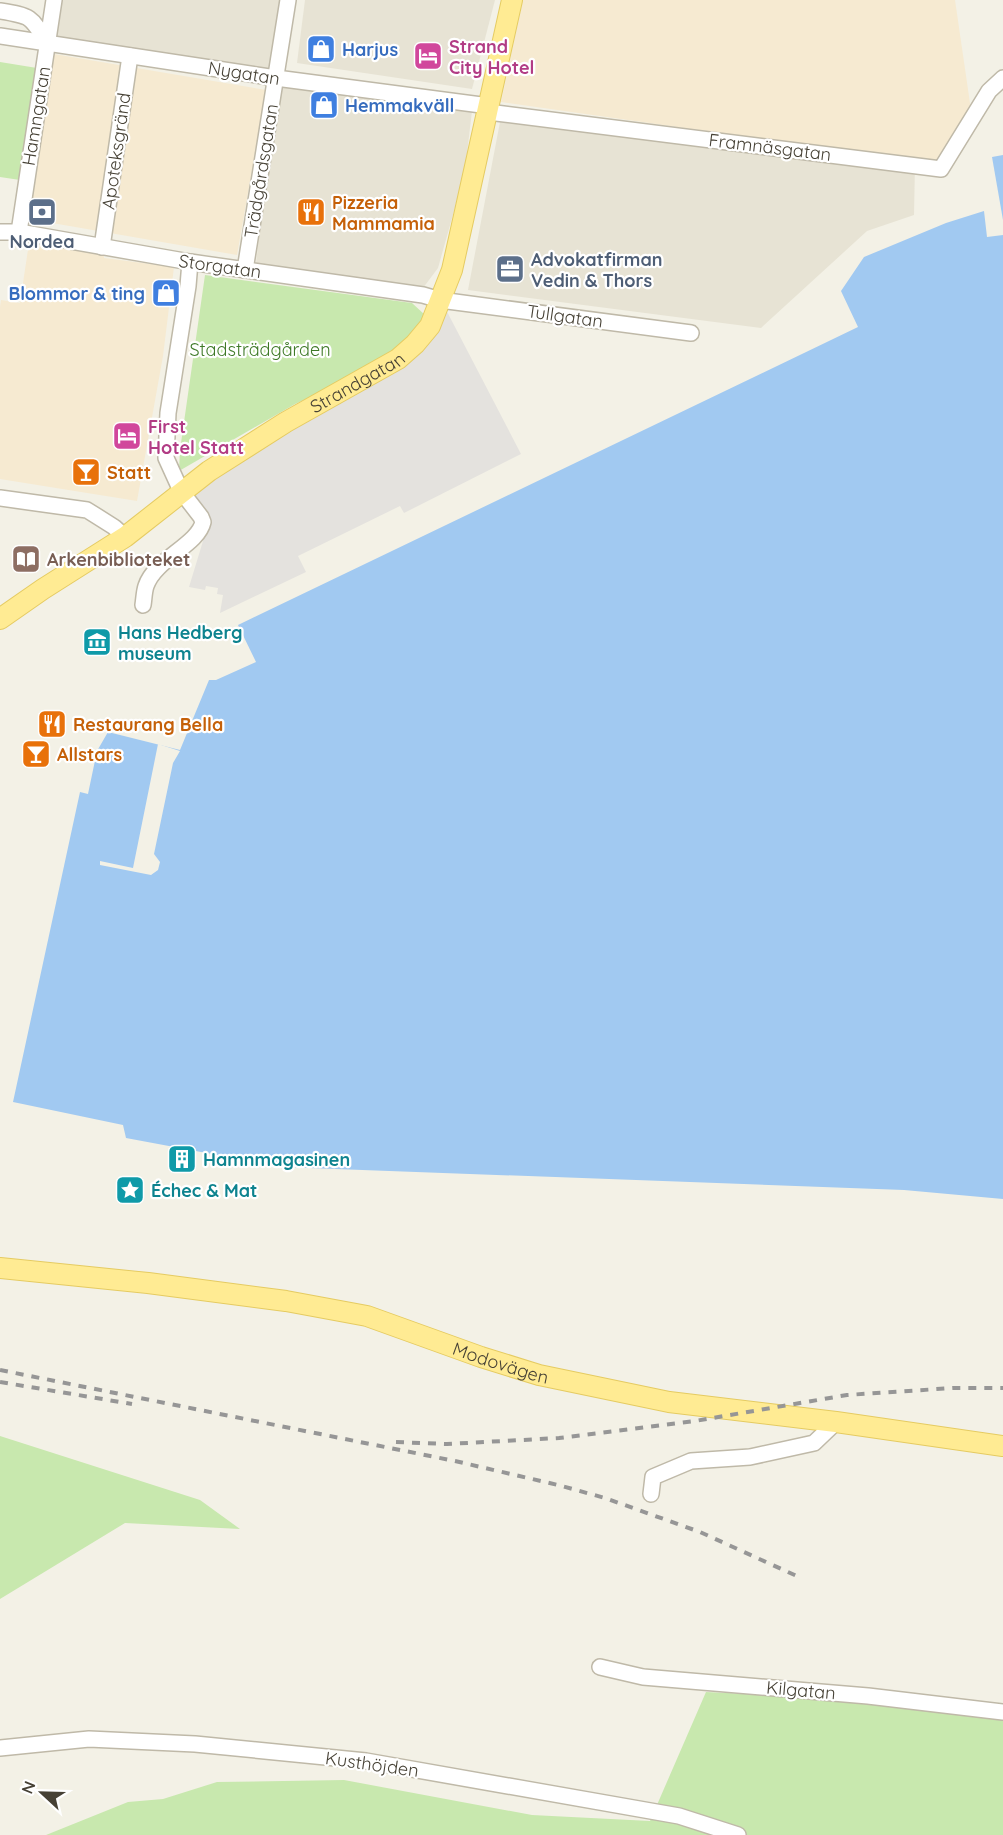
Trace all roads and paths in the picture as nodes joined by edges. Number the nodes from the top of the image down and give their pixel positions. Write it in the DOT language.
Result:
graph roads {
  1 [pos="54,0"];
  2 [pos="288,0"];
  3 [pos="512,0"];
  4 [pos="0,11"];
  5 [pos="0,36"];
  6 [pos="47,43"];
  7 [pos="130,56"];
  8 [pos="276,78"];
  9 [pos="1003,78"];
  10 [pos="489,109"];
  11 [pos="0,232"];
  12 [pos="19,232"];
  13 [pos="102,247"];
  14 [pos="190,262"];
  15 [pos="245,270"];
  16 [pos="432,297"];
  17 [pos="691,333"];
  18 [pos="181,491"];
  19 [pos="0,498"];
  20 [pos="125,537"];
  21 [pos="143,605"];
  22 [pos="0,619"];
  23 [pos="0,1268"];
  24 [pos="836,1422"];
  25 [pos="1003,1446"];
  26 [pos="651,1494"];
  27 [pos="600,1667"];
  28 [pos="1003,1712"];
  29 [pos="0,1748"];
  30 [pos="738,1835"];
  1 -- 6 [label="street, Hamngatan"];
  2 -- 8 [label="street, Trädgårdsgatan"];
  3 -- 10 [label="main road, Strandgatan"];
  4 -- 6 [label="street"];
  5 -- 6 [label="street, Nygatan"];
  6 -- 7 [label="street, Nygatan"];
  6 -- 12 [label="street, Hamngatan"];
  7 -- 8 [label="street, Nygatan"];
  7 -- 13 [label="street, Apoteksgränd"];
  8 -- 10 [label="street, Nygatan"];
  8 -- 15 [label="street, Trädgårdsgatan"];
  9 -- 10 [label="street, Framnäsgatan"];
  10 -- 16 [label="main road, Strandgatan"];
  11 -- 12 [label="street, Storgatan"];
  12 -- 13 [label="street, Storgatan"];
  13 -- 14 [label="street, Storgatan"];
  14 -- 15 [label="street, Storgatan"];
  14 -- 18 [label="street"];
  15 -- 16 [label="street, Storgatan"];
  16 -- 17 [label="street, Tullgatan"];
  16 -- 18 [label="main road, Strandgatan"];
  18 -- 20 [label="main road, Strandgatan"];
  18 -- 21 [label="street"];
  19 -- 20 [label="street"];
  20 -- 22 [label="main road, Strandgatan"];
  23 -- 24 [label="main road, Modovägen"];
  24 -- 25 [label="main road, Modovägen"];
  24 -- 26 [label="street"];
  27 -- 28 [label="street, Kilgatan"];
  29 -- 30 [label="street, Kusthöjden"];
}
